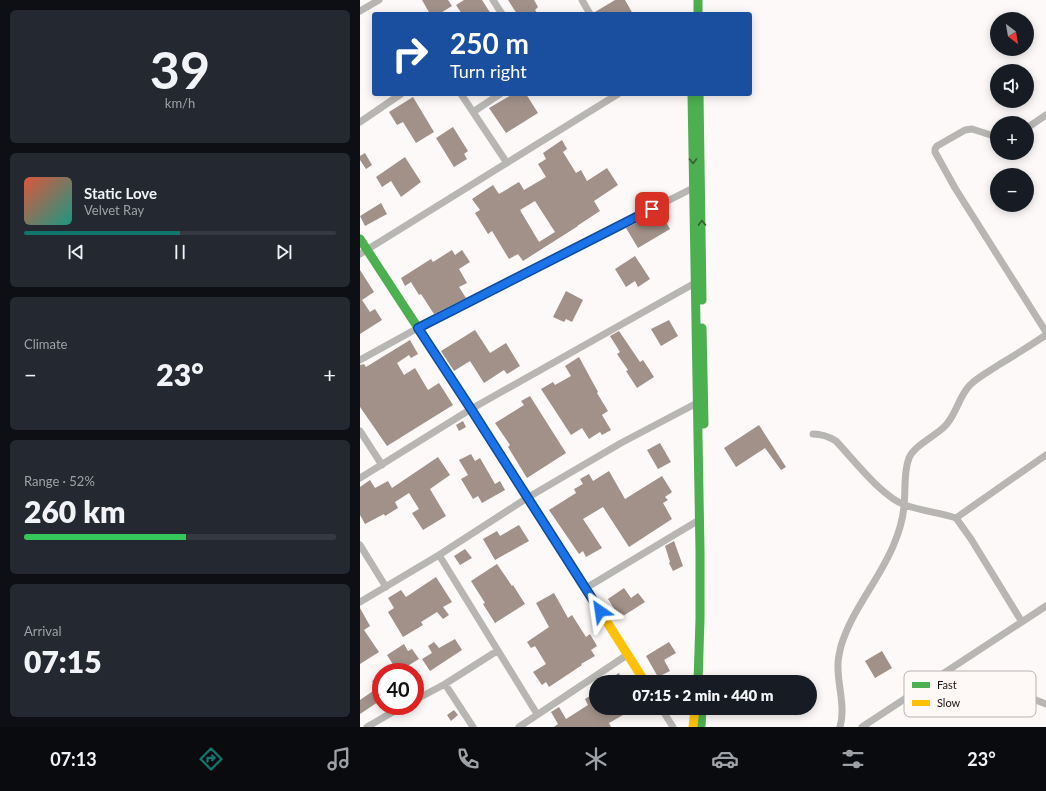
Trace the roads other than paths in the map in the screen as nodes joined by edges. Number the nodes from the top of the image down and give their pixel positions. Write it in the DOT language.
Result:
graph roads {
  1 [pos="379,0"];
  2 [pos="493,0"];
  3 [pos="582,0"];
  4 [pos="691,0"];
  5 [pos="698,0"];
  6 [pos="360,11"];
  7 [pos="501,12"];
  8 [pos="589,12"];
  9 [pos="691,12"];
  10 [pos="698,12"];
  11 [pos="398,96"];
  12 [pos="462,96"];
  13 [pos="497,96"];
  14 [pos="615,96"];
  15 [pos="692,96"];
  16 [pos="699,96"];
  17 [pos="473,112"];
  18 [pos="1046,115"];
  19 [pos="360,122"];
  20 [pos="1034,123"];
  21 [pos="990,135"];
  22 [pos="697,141"];
  23 [pos="507,163"];
  24 [pos="694,188"];
  25 [pos="360,239"];
  26 [pos="364,252"];
  27 [pos="695,283"];
  28 [pos="418,328"];
  29 [pos="1046,332"];
  30 [pos="1046,335"];
  31 [pos="360,360"];
  32 [pos="697,403"];
  33 [pos="471,409"];
  34 [pos="360,431"];
  35 [pos="814,434"];
  36 [pos="1046,455"];
  37 [pos="382,465"];
  38 [pos="360,478"];
  39 [pos="527,498"];
  40 [pos="904,505"];
  41 [pos="956,518"];
  42 [pos="699,520"];
  43 [pos="360,545"];
  44 [pos="439,555"];
  45 [pos="386,587"];
  46 [pos="586,588"];
  47 [pos="360,602"];
  48 [pos="1046,606"];
  49 [pos="1022,622"];
  50 [pos="497,651"];
  51 [pos="627,655"];
  52 [pos="948,671"];
  53 [pos="640,675"];
  54 [pos="698,675"];
  55 [pos="704,675"];
  56 [pos="445,684"];
  57 [pos="424,695"];
  58 [pos="904,700"];
  59 [pos="1036,700"];
  60 [pos="1046,704"];
  61 [pos="537,714"];
  62 [pos="388,715"];
  63 [pos="665,715"];
  64 [pos="694,715"];
  65 [pos="702,715"];
  66 [pos="367,727"];
  67 [pos="473,727"];
  68 [pos="520,727"];
  69 [pos="673,727"];
  70 [pos="693,727"];
  71 [pos="701,727"];
  72 [pos="840,727"];
  73 [pos="862,727"];
  1 -- 6 [label="street"];
  2 -- 7 [label="street"];
  3 -- 8 [label="street"];
  4 -- 9 [label="street"];
  5 -- 10 [label="street"];
  11 -- 19 [label="street"];
  12 -- 17 [label="street"];
  13 -- 17 [label="street"];
  14 -- 23 [label="street"];
  15 -- 22 [label="street"];
  16 -- 22 [label="street"];
  17 -- 23 [label="street"];
  18 -- 20 [label="street"];
  21 -- 29 [label="street"];
  22 -- 24 [label="street, one-way"];
  55 -- 22 [label="street, one-way"];
  23 -- 26 [label="street"];
  24 -- 27 [label="street"];
  24 -- 28 [label="street"];
  25 -- 26 [label="street"];
  26 -- 28 [label="street"];
  27 -- 32 [label="street"];
  27 -- 33 [label="street"];
  28 -- 31 [label="street"];
  28 -- 33 [label="street"];
  30 -- 40 [label="street"];
  32 -- 39 [label="street"];
  32 -- 42 [label="street"];
  33 -- 37 [label="street"];
  33 -- 39 [label="street"];
  34 -- 37 [label="street"];
  35 -- 40 [label="street"];
  36 -- 41 [label="street"];
  37 -- 38 [label="street"];
  39 -- 44 [label="street"];
  39 -- 46 [label="street"];
  40 -- 41 [label="street"];
  40 -- 72 [label="street"];
  41 -- 49 [label="street"];
  42 -- 46 [label="street"];
  42 -- 54 [label="street"];
  43 -- 45 [label="street"];
  44 -- 45 [label="street"];
  44 -- 50 [label="street"];
  45 -- 47 [label="street"];
  46 -- 51 [label="street"];
  48 -- 49 [label="street"];
  49 -- 52 [label="street"];
  50 -- 56 [label="street"];
  50 -- 61 [label="street"];
  51 -- 53 [label="street"];
  51 -- 61 [label="street"];
  56 -- 57 [label="street"];
  56 -- 67 [label="street"];
  58 -- 73 [label="street"];
  59 -- 60 [label="street"];
  61 -- 68 [label="street"];
  62 -- 66 [label="street"];
  63 -- 69 [label="street"];
  64 -- 70 [label="street"];
  65 -- 71 [label="street"];
}
